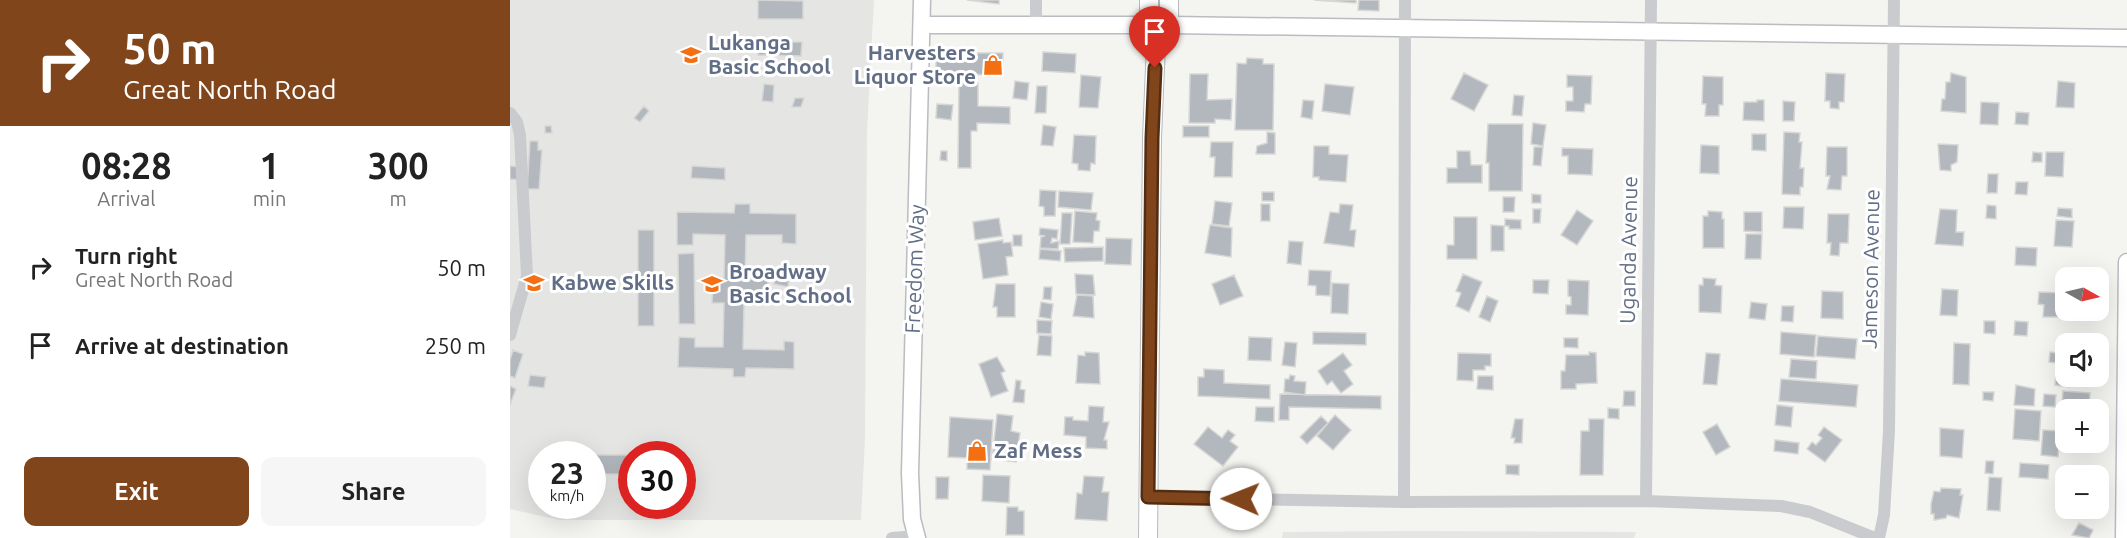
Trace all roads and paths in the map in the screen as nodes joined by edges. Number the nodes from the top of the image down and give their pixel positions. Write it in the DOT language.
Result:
graph roads {
  1 [pos="922,0"];
  2 [pos="1036,0"];
  3 [pos="1149,0"];
  4 [pos="1169,0"];
  5 [pos="1405,0"];
  6 [pos="1651,0"];
  7 [pos="1894,0"];
  8 [pos="1036,24"];
  9 [pos="922,25"];
  10 [pos="1169,25"];
  11 [pos="1149,26"];
  12 [pos="1405,29"];
  13 [pos="1651,32"];
  14 [pos="1893,35"];
  15 [pos="2127,38"];
  16 [pos="1156,44"];
  17 [pos="510,113"];
  18 [pos="2127,262"];
  19 [pos="510,289"];
  20 [pos="524,291"];
  21 [pos="510,335"];
  22 [pos="1148,497"];
  23 [pos="1646,501"];
  24 [pos="1404,502"];
  25 [pos="916,537"];
  26 [pos="892,538"];
  27 [pos="1148,538"];
  28 [pos="1877,538"];
  29 [pos="2124,538"];
  1 -- 9 [label="main road, Freedom Way"];
  2 -- 8 [label="street"];
  3 -- 11 [label="highway"];
  4 -- 10 [label="highway"];
  5 -- 12 [label="street"];
  6 -- 13 [label="street, Uganda Avenue"];
  7 -- 14 [label="street, Jameson Avenue"];
  8 -- 9 [label="main road"];
  8 -- 11 [label="main road"];
  9 -- 25 [label="main road, Freedom Way"];
  10 -- 11 [label="main road"];
  10 -- 12 [label="main road"];
  10 -- 16 [label="highway"];
  11 -- 16 [label="highway"];
  12 -- 13 [label="main road"];
  12 -- 24 [label="street"];
  13 -- 14 [label="main road"];
  13 -- 23 [label="street, Uganda Avenue"];
  14 -- 15 [label="main road"];
  14 -- 28 [label="street, Jameson Avenue"];
  16 -- 22 [label="highway"];
  17 -- 20 [label="street"];
  18 -- 29 [label="main road"];
  19 -- 20 [label="street"];
  20 -- 21 [label="street"];
  22 -- 24 [label="street"];
  22 -- 27 [label="highway"];
  23 -- 24 [label="street"];
  23 -- 28 [label="street"];
  25 -- 26 [label="street"];
}
